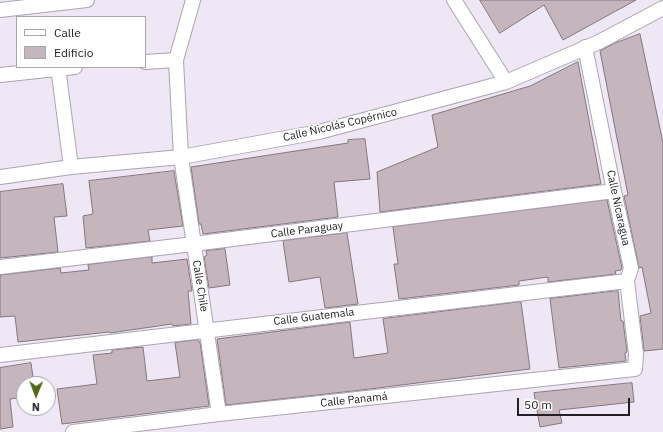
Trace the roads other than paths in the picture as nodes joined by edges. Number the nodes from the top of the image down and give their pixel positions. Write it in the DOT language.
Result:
graph roads {
  1 [pos="87,0"];
  2 [pos="193,0"];
  3 [pos="454,0"];
  4 [pos="52,7"];
  5 [pos="663,8"];
  6 [pos="0,10"];
  7 [pos="585,47"];
  8 [pos="176,60"];
  9 [pos="146,62"];
  10 [pos="58,68"];
  11 [pos="0,75"];
  12 [pos="506,82"];
  13 [pos="181,157"];
  14 [pos="70,167"];
  15 [pos="0,177"];
  16 [pos="614,191"];
  17 [pos="193,244"];
  18 [pos="0,267"];
  19 [pos="627,281"];
  20 [pos="206,330"];
  21 [pos="0,354"];
  22 [pos="635,369"];
  23 [pos="219,414"];
  24 [pos="73,432"];
  1 -- 4 [label="street"];
  2 -- 8 [label="street, Calle Chile"];
  3 -- 12 [label="street"];
  4 -- 6 [label="street"];
  5 -- 7 [label="street, Calle Nicolás Copérnico"];
  7 -- 12 [label="street, Calle Nicolás Copérnico"];
  7 -- 16 [label="street, Calle Nicaragua"];
  8 -- 9 [label="street"];
  8 -- 13 [label="street, Calle Chile"];
  10 -- 11 [label="street"];
  10 -- 14 [label="street"];
  12 -- 13 [label="street, Calle Nicolás Copérnico"];
  13 -- 14 [label="street, Calle Nicolás Copérnico"];
  13 -- 17 [label="street, Calle Chile"];
  14 -- 15 [label="street, Calle Nicolás Copérnico"];
  16 -- 17 [label="street, Calle Paraguay"];
  16 -- 19 [label="street, Calle Nicaragua"];
  17 -- 18 [label="street, Calle Paraguay"];
  17 -- 20 [label="street, Calle Chile"];
  19 -- 20 [label="street, Calle Guatemala"];
  19 -- 22 [label="street, Calle Nicaragua"];
  20 -- 21 [label="street, Calle Guatemala"];
  20 -- 23 [label="street, Calle Chile"];
  22 -- 23 [label="street, Calle Panamá"];
  23 -- 24 [label="street, Calle Panamá"];
}
